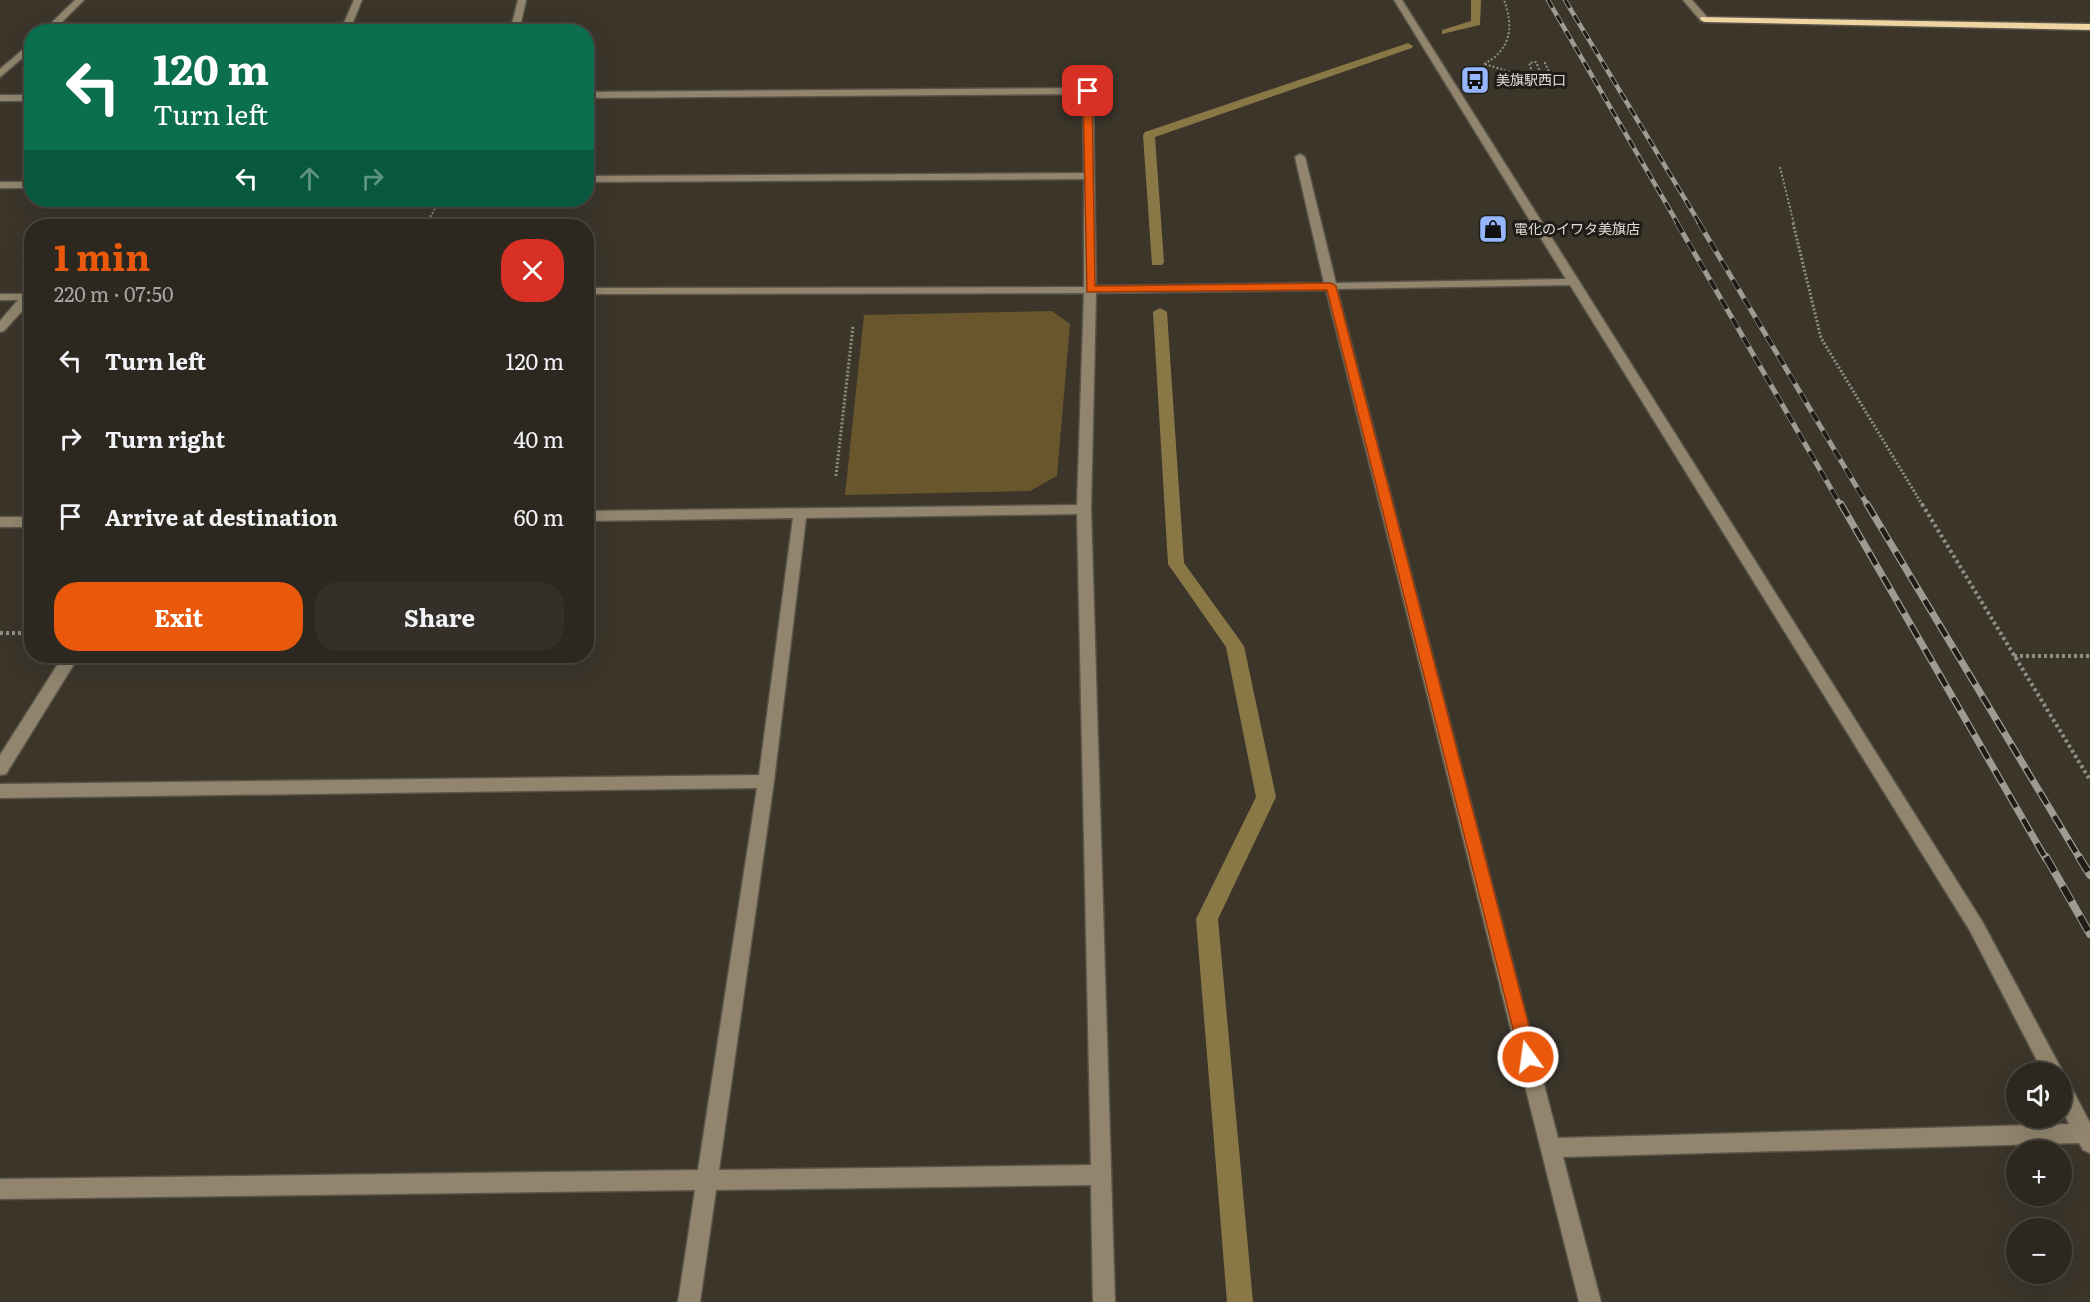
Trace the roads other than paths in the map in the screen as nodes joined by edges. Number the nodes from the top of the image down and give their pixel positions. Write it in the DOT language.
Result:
graph roads {
  1 [pos="80,0"];
  2 [pos="358,0"];
  3 [pos="522,0"];
  4 [pos="1398,0"];
  5 [pos="1687,0"];
  6 [pos="1704,19"];
  7 [pos="54,24"];
  8 [pos="348,24"];
  9 [pos="516,24"];
  10 [pos="2090,27"];
  11 [pos="24,52"];
  12 [pos="0,74"];
  13 [pos="594,95"];
  14 [pos="0,98"];
  15 [pos="24,98"];
  16 [pos="1300,157"];
  17 [pos="1088,176"];
  18 [pos="594,179"];
  19 [pos="0,185"];
  20 [pos="24,185"];
  21 [pos="1575,282"];
  22 [pos="1331,286"];
  23 [pos="1090,290"];
  24 [pos="594,291"];
  25 [pos="0,297"];
  26 [pos="24,297"];
  27 [pos="24,302"];
  28 [pos="0,328"];
  29 [pos="1084,509"];
  30 [pos="800,514"];
  31 [pos="594,516"];
  32 [pos="0,522"];
  33 [pos="24,522"];
  34 [pos="67,663"];
  35 [pos="0,769"];
  36 [pos="766,781"];
  37 [pos="0,791"];
  38 [pos="2048,1062"];
  39 [pos="2072,1109"];
  40 [pos="2087,1138"];
  41 [pos="1552,1148"];
  42 [pos="1101,1175"];
  43 [pos="708,1182"];
  44 [pos="0,1190"];
  45 [pos="689,1302"];
  46 [pos="1104,1302"];
  47 [pos="1590,1302"];
  1 -- 7 [label="street"];
  2 -- 8 [label="street"];
  3 -- 9 [label="street"];
  4 -- 21 [label="street"];
  5 -- 6 [label="street"];
  6 -- 10 [label="main road"];
  11 -- 12 [label="street"];
  13 -- 17 [label="street"];
  14 -- 15 [label="street"];
  16 -- 22 [label="street"];
  17 -- 18 [label="street"];
  17 -- 23 [label="street"];
  19 -- 20 [label="street"];
  21 -- 22 [label="street"];
  21 -- 38 [label="street"];
  22 -- 23 [label="street"];
  22 -- 41 [label="street"];
  23 -- 24 [label="street"];
  23 -- 29 [label="street"];
  25 -- 26 [label="street"];
  27 -- 28 [label="street"];
  29 -- 30 [label="street"];
  29 -- 42 [label="street"];
  30 -- 31 [label="street"];
  30 -- 36 [label="street"];
  32 -- 33 [label="street"];
  34 -- 35 [label="street"];
  36 -- 37 [label="street"];
  36 -- 43 [label="street"];
  39 -- 40 [label="street"];
  40 -- 41 [label="street"];
  41 -- 47 [label="street"];
  42 -- 43 [label="street"];
  42 -- 46 [label="street"];
  43 -- 44 [label="street"];
  43 -- 45 [label="street"];
}
